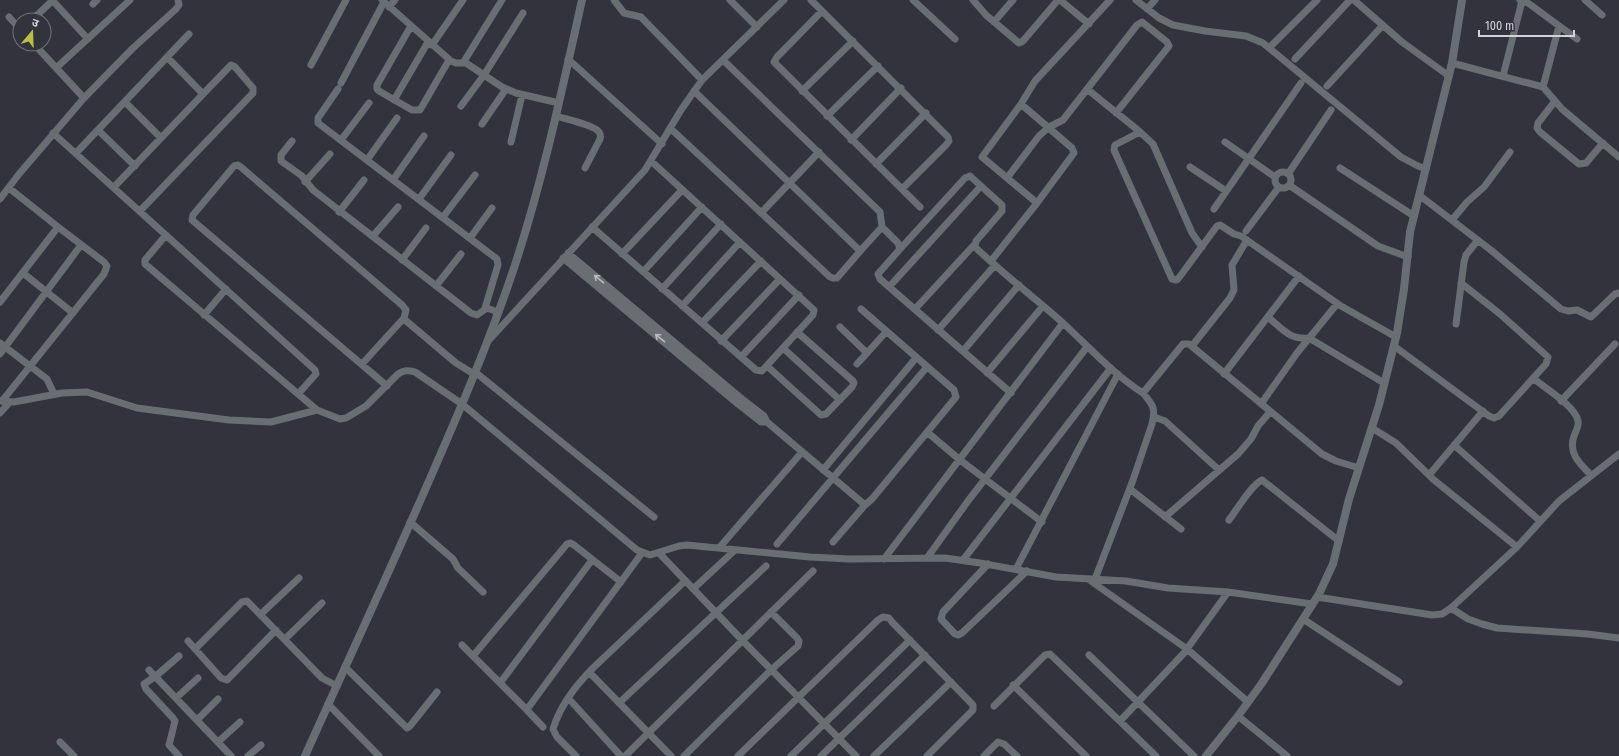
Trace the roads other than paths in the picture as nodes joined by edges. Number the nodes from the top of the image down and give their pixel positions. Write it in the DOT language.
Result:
graph roads {
  1 [pos="52,0"];
  2 [pos="130,0"];
  3 [pos="178,0"];
  4 [pos="346,0"];
  5 [pos="395,0"];
  6 [pos="463,0"];
  7 [pos="502,0"];
  8 [pos="582,0"];
  9 [pos="614,0"];
  10 [pos="730,0"];
  11 [pos="784,0"];
  12 [pos="811,0"];
  13 [pos="913,0"];
  14 [pos="973,0"];
  15 [pos="1013,0"];
  16 [pos="1059,0"];
  17 [pos="1110,0"];
  18 [pos="1136,0"];
  19 [pos="1155,0"];
  20 [pos="1317,0"];
  21 [pos="1350,0"];
  22 [pos="1354,0"];
  23 [pos="1462,0"];
  24 [pos="1521,0"];
  25 [pos="1585,0"];
  26 [pos="385,3"];
  27 [pos="1148,9"];
  28 [pos="822,11"];
  29 [pos="40,12"];
  30 [pos="523,13"];
  31 [pos="1602,15"];
  32 [pos="9,17"];
  33 [pos="1157,17"];
  34 [pos="12,20"];
  35 [pos="1164,21"];
  36 [pos="994,22"];
  37 [pos="1089,24"];
  38 [pos="1383,25"];
  39 [pos="411,26"];
  40 [pos="1559,26"];
  41 [pos="757,27"];
  42 [pos="1148,27"];
  43 [pos="1155,33"];
  44 [pos="189,34"];
  45 [pos="88,39"];
  46 [pos="955,39"];
  47 [pos="1577,39"];
  48 [pos="853,41"];
  49 [pos="430,43"];
  50 [pos="1269,48"];
  51 [pos="41,52"];
  52 [pos="167,58"];
  53 [pos="568,59"];
  54 [pos="1295,59"];
  55 [pos="449,60"];
  56 [pos="723,60"];
  57 [pos="463,62"];
  58 [pos="1452,63"];
  59 [pos="311,65"];
  60 [pos="878,66"];
  61 [pos="56,68"];
  62 [pos="484,75"];
  63 [pos="1449,76"];
  64 [pos="1503,76"];
  65 [pos="702,80"];
  66 [pos="1301,83"];
  67 [pos="1327,86"];
  68 [pos="1543,86"];
  69 [pos="901,88"];
  70 [pos="506,89"];
  71 [pos="1087,90"];
  72 [pos="694,91"];
  73 [pos="802,91"];
  74 [pos="203,94"];
  75 [pos="522,95"];
  76 [pos="84,98"];
  77 [pos="394,100"];
  78 [pos="1555,101"];
  79 [pos="125,102"];
  80 [pos="554,102"];
  81 [pos="368,103"];
  82 [pos="1021,104"];
  83 [pos="461,106"];
  84 [pos="1330,110"];
  85 [pos="1116,113"];
  86 [pos="926,114"];
  87 [pos="556,116"];
  88 [pos="827,116"];
  89 [pos="397,118"];
  90 [pos="482,124"];
  91 [pos="670,128"];
  92 [pos="1050,128"];
  93 [pos="98,130"];
  94 [pos="1140,132"];
  95 [pos="53,133"];
  96 [pos="424,136"];
  97 [pos="161,138"];
  98 [pos="341,140"];
  99 [pos="852,140"];
  100 [pos="292,141"];
  101 [pos="511,142"];
  102 [pos="1225,142"];
  103 [pos="1603,143"];
  104 [pos="662,144"];
  105 [pos="819,152"];
  106 [pos="1510,152"];
  107 [pos="76,153"];
  108 [pos="330,154"];
  109 [pos="451,155"];
  110 [pos="1619,157"];
  111 [pos="1249,159"];
  112 [pos="368,160"];
  113 [pos="651,161"];
  114 [pos="876,164"];
  115 [pos="135,166"];
  116 [pos="1190,167"];
  117 [pos="585,168"];
  118 [pos="1340,168"];
  119 [pos="1426,168"];
  120 [pos="1288,174"];
  121 [pos="475,175"];
  122 [pos="1007,178"];
  123 [pos="1275,178"];
  124 [pos="364,180"];
  125 [pos="393,180"];
  126 [pos="305,182"];
  127 [pos="789,183"];
  128 [pos="1289,185"];
  129 [pos="981,186"];
  130 [pos="114,187"];
  131 [pos="1279,187"];
  132 [pos="9,188"];
  133 [pos="902,189"];
  134 [pos="682,190"];
  135 [pos="1226,191"];
  136 [pos="1419,195"];
  137 [pos="0,199"];
  138 [pos="419,199"];
  139 [pos="1037,203"];
  140 [pos="398,206"];
  141 [pos="702,207"];
  142 [pos="920,207"];
  143 [pos="492,208"];
  144 [pos="1214,209"];
  145 [pos="140,211"];
  146 [pos="339,212"];
  147 [pos="761,213"];
  148 [pos="1414,216"];
  149 [pos="443,217"];
  150 [pos="1452,220"];
  151 [pos="721,224"];
  152 [pos="592,227"];
  153 [pos="882,227"];
  154 [pos="58,228"];
  155 [pos="426,228"];
  156 [pos="1246,231"];
  157 [pos="166,235"];
  158 [pos="373,236"];
  159 [pos="470,238"];
  160 [pos="1247,240"];
  161 [pos="1478,240"];
  162 [pos="740,242"];
  163 [pos="81,245"];
  164 [pos="974,245"];
  165 [pos="1202,247"];
  166 [pos="862,249"];
  167 [pos="900,249"];
  168 [pos="461,254"];
  169 [pos="622,254"];
  170 [pos="566,256"];
  171 [pos="1408,257"];
  172 [pos="402,260"];
  173 [pos="761,261"];
  174 [pos="993,263"];
  175 [pos="643,272"];
  176 [pos="23,273"];
  177 [pos="1299,276"];
  178 [pos="780,279"];
  179 [pos="1461,283"];
  180 [pos="1019,285"];
  181 [pos="436,286"];
  182 [pos="889,287"];
  183 [pos="226,289"];
  184 [pos="662,289"];
  185 [pos="46,292"];
  186 [pos="1619,293"];
  187 [pos="799,295"];
  188 [pos="0,302"];
  189 [pos="1337,304"];
  190 [pos="682,306"];
  191 [pos="1043,306"];
  192 [pos="493,309"];
  193 [pos="915,309"];
  194 [pos="861,310"];
  195 [pos="73,313"];
  196 [pos="513,313"];
  197 [pos="204,315"];
  198 [pos="1268,317"];
  199 [pos="404,318"];
  200 [pos="702,323"];
  201 [pos="1063,323"];
  202 [pos="1456,324"];
  203 [pos="840,327"];
  204 [pos="938,330"];
  205 [pos="797,332"];
  206 [pos="886,332"];
  207 [pos="1396,337"];
  208 [pos="1309,338"];
  209 [pos="487,341"];
  210 [pos="721,341"];
  211 [pos="1615,344"];
  212 [pos="3,345"];
  213 [pos="1088,346"];
  214 [pos="1192,346"];
  215 [pos="1394,346"];
  216 [pos="783,348"];
  217 [pos="962,351"];
  218 [pos="867,353"];
  219 [pos="0,354"];
  220 [pos="740,357"];
  221 [pos="916,358"];
  222 [pos="362,364"];
  223 [pos="857,364"];
  224 [pos="31,366"];
  225 [pos="767,366"];
  226 [pos="927,367"];
  227 [pos="1111,368"];
  228 [pos="470,372"];
  229 [pos="987,373"];
  230 [pos="1118,374"];
  231 [pos="1224,374"];
  232 [pos="1534,379"];
  233 [pos="1384,383"];
  234 [pos="387,386"];
  235 [pos="58,393"];
  236 [pos="1011,393"];
  237 [pos="1143,393"];
  238 [pos="298,394"];
  239 [pos="840,400"];
  240 [pos="1,401"];
  241 [pos="458,401"];
  242 [pos="1561,401"];
  243 [pos="10,402"];
  244 [pos="1261,404"];
  245 [pos="317,410"];
  246 [pos="1483,411"];
  247 [pos="1270,412"];
  248 [pos="0,413"];
  249 [pos="1154,416"];
  250 [pos="1372,428"];
  251 [pos="927,432"];
  252 [pos="1454,445"];
  253 [pos="802,452"];
  254 [pos="1619,454"];
  255 [pos="960,460"];
  256 [pos="1359,468"];
  257 [pos="822,470"];
  258 [pos="1219,470"];
  259 [pos="1429,474"];
  260 [pos="1591,475"];
  261 [pos="833,478"];
  262 [pos="985,479"];
  263 [pos="1130,489"];
  264 [pos="1011,499"];
  265 [pos="865,505"];
  266 [pos="654,516"];
  267 [pos="1165,517"];
  268 [pos="1229,520"];
  269 [pos="1540,521"];
  270 [pos="410,522"];
  271 [pos="1042,522"];
  272 [pos="1181,529"];
  273 [pos="1339,541"];
  274 [pos="833,542"];
  275 [pos="777,544"];
  276 [pos="1517,547"];
  277 [pos="718,548"];
  278 [pos="734,550"];
  279 [pos="642,553"];
  280 [pos="659,553"];
  281 [pos="927,558"];
  282 [pos="884,559"];
  283 [pos="592,560"];
  284 [pos="963,560"];
  285 [pos="988,564"];
  286 [pos="766,566"];
  287 [pos="1016,569"];
  288 [pos="813,571"];
  289 [pos="1027,571"];
  290 [pos="299,578"];
  291 [pos="1087,579"];
  292 [pos="1096,579"];
  293 [pos="685,581"];
  294 [pos="621,582"];
  295 [pos="693,589"];
  296 [pos="483,592"];
  297 [pos="1228,592"];
  298 [pos="1315,600"];
  299 [pos="322,603"];
  300 [pos="1451,608"];
  301 [pos="771,612"];
  302 [pos="715,613"];
  303 [pos="261,614"];
  304 [pos="1303,619"];
  305 [pos="276,630"];
  306 [pos="1619,638"];
  307 [pos="285,639"];
  308 [pos="742,640"];
  309 [pos="910,640"];
  310 [pos="188,641"];
  311 [pos="462,644"];
  312 [pos="195,649"];
  313 [pos="1187,649"];
  314 [pos="925,655"];
  315 [pos="1089,655"];
  316 [pos="179,656"];
  317 [pos="473,656"];
  318 [pos="345,667"];
  319 [pos="149,670"];
  320 [pos="771,670"];
  321 [pos="589,672"];
  322 [pos="156,676"];
  323 [pos="198,678"];
  324 [pos="951,682"];
  325 [pos="1399,682"];
  326 [pos="331,683"];
  327 [pos="500,683"];
  328 [pos="1013,685"];
  329 [pos="437,692"];
  330 [pos="176,698"];
  331 [pos="798,698"];
  332 [pos="569,699"];
  333 [pos="218,700"];
  334 [pos="1138,702"];
  335 [pos="1248,702"];
  336 [pos="619,703"];
  337 [pos="328,704"];
  338 [pos="994,706"];
  339 [pos="525,708"];
  340 [pos="1238,716"];
  341 [pos="197,720"];
  342 [pos="1120,721"];
  343 [pos="240,722"];
  344 [pos="824,724"];
  345 [pos="543,727"];
  346 [pos="648,733"];
  347 [pos="839,738"];
  348 [pos="60,742"];
  349 [pos="218,742"];
  350 [pos="261,745"];
  351 [pos="74,756"];
  352 [pos="179,756"];
  353 [pos="231,756"];
  354 [pos="248,756"];
  355 [pos="305,756"];
  356 [pos="379,756"];
  357 [pos="576,756"];
  358 [pos="621,756"];
  359 [pos="625,756"];
  360 [pos="671,756"];
  361 [pos="684,756"];
  362 [pos="738,756"];
  363 [pos="791,756"];
  364 [pos="821,756"];
  365 [pos="856,756"];
  366 [pos="874,756"];
  367 [pos="927,756"];
  368 [pos="984,756"];
  369 [pos="1017,756"];
  370 [pos="1086,756"];
  371 [pos="1156,756"];
  372 [pos="1194,756"];
  373 [pos="1206,756"];
  374 [pos="1287,756"];
  1 -- 29 [label="street"];
  1 -- 45 [label="street"];
  2 -- 45 [label="street"];
  3 -- 76 [label="street"];
  4 -- 59 [label="street"];
  5 -- 26 [label="street"];
  6 -- 49 [label="street"];
  7 -- 57 [label="street"];
  8 -- 53 [label="street"];
  9 -- 65 [label="street"];
  10 -- 41 [label="street"];
  11 -- 41 [label="street"];
  12 -- 28 [label="street"];
  13 -- 46 [label="street"];
  14 -- 36 [label="street"];
  15 -- 36 [label="street"];
  16 -- 36 [label="street"];
  16 -- 37 [label="street"];
  17 -- 37 [label="street"];
  18 -- 27 [label="street"];
  19 -- 27 [label="street"];
  20 -- 50 [label="street"];
  21 -- 54 [label="street"];
  22 -- 38 [label="street"];
  23 -- 58 [label="street"];
  24 -- 40 [label="street"];
  24 -- 64 [label="street"];
  25 -- 31 [label="street"];
  26 -- 39 [label="street"];
  26 -- 98 [label="street"];
  27 -- 33 [label="street"];
  28 -- 48 [label="street"];
  28 -- 73 [label="street"];
  30 -- 62 [label="street"];
  32 -- 34 [label="street"];
  33 -- 35 [label="street"];
  33 -- 42 [label="street"];
  35 -- 43 [label="street"];
  35 -- 50 [label="street"];
  37 -- 82 [label="street"];
  38 -- 63 [label="street"];
  38 -- 67 [label="street"];
  39 -- 49 [label="street"];
  39 -- 77 [label="street"];
  40 -- 47 [label="street"];
  40 -- 68 [label="street"];
  41 -- 56 [label="street"];
  42 -- 43 [label="street"];
  42 -- 71 [label="street"];
  43 -- 85 [label="street"];
  44 -- 52 [label="street"];
  45 -- 61 [label="street"];
  48 -- 60 [label="street"];
  48 -- 73 [label="street"];
  49 -- 55 [label="street"];
  49 -- 77 [label="street"];
  50 -- 119 [label="street"];
  51 -- 61 [label="street"];
  52 -- 74 [label="street"];
  52 -- 79 [label="street"];
  53 -- 80 [label="street"];
  53 -- 104 [label="street"];
  55 -- 57 [label="street"];
  55 -- 77 [label="street"];
  56 -- 65 [label="street"];
  56 -- 105 [label="street"];
  57 -- 62 [label="street"];
  58 -- 63 [label="street"];
  58 -- 64 [label="street"];
  60 -- 69 [label="street"];
  60 -- 88 [label="street"];
  61 -- 76 [label="street"];
  62 -- 70 [label="street"];
  62 -- 83 [label="street"];
  63 -- 119 [label="street"];
  64 -- 68 [label="street"];
  65 -- 72 [label="street"];
  66 -- 111 [label="street"];
  68 -- 78 [label="street"];
  69 -- 86 [label="street"];
  69 -- 99 [label="street"];
  70 -- 75 [label="street"];
  70 -- 90 [label="street"];
  71 -- 85 [label="street"];
  71 -- 92 [label="street"];
  72 -- 91 [label="street"];
  72 -- 127 [label="street"];
  73 -- 88 [label="street"];
  74 -- 97 [label="street"];
  74 -- 145 [label="street"];
  75 -- 80 [label="street"];
  75 -- 101 [label="street"];
  76 -- 95 [label="street"];
  78 -- 103 [label="street"];
  78 -- 103 [label="street"];
  79 -- 93 [label="street"];
  79 -- 97 [label="street"];
  80 -- 87 [label="street"];
  81 -- 98 [label="street"];
  82 -- 92 [label="street"];
  82 -- 122 [label="street"];
  84 -- 120 [label="street"];
  85 -- 94 [label="street"];
  86 -- 114 [label="street"];
  86 -- 133 [label="street"];
  87 -- 117 [label="street"];
  87 -- 192 [label="street"];
  88 -- 99 [label="street"];
  89 -- 112 [label="street"];
  91 -- 104 [label="street"];
  91 -- 147 [label="street"];
  92 -- 122 [label="street"];
  92 -- 139 [label="street"];
  93 -- 107 [label="street"];
  93 -- 115 [label="street"];
  94 -- 165 [label="street"];
  94 -- 165 [label="street"];
  95 -- 107 [label="street"];
  95 -- 132 [label="street"];
  96 -- 125 [label="street"];
  97 -- 115 [label="street"];
  98 -- 112 [label="street"];
  99 -- 114 [label="street"];
  100 -- 126 [label="street"];
  102 -- 111 [label="street"];
  103 -- 110 [label="street"];
  104 -- 113 [label="street"];
  105 -- 127 [label="street"];
  105 -- 153 [label="street"];
  106 -- 150 [label="street"];
  107 -- 130 [label="street"];
  108 -- 126 [label="street"];
  109 -- 138 [label="street"];
  111 -- 123 [label="street"];
  111 -- 135 [label="street"];
  112 -- 125 [label="street"];
  113 -- 134 [label="street"];
  113 -- 152 [label="street"];
  114 -- 133 [label="street"];
  115 -- 130 [label="street"];
  116 -- 135 [label="street"];
  118 -- 148 [label="street"];
  119 -- 136 [label="street"];
  120 -- 123 [label="street"];
  120 -- 128 [label="street"];
  121 -- 149 [label="street"];
  122 -- 139 [label="street"];
  123 -- 131 [label="street"];
  124 -- 146 [label="street"];
  125 -- 138 [label="street"];
  126 -- 146 [label="street"];
  127 -- 147 [label="street"];
  127 -- 166 [label="street"];
  128 -- 131 [label="street"];
  128 -- 171 [label="street"];
  129 -- 164 [label="street"];
  129 -- 167 [label="street"];
  129 -- 182 [label="street"];
  130 -- 145 [label="street"];
  131 -- 156 [label="street"];
  132 -- 137 [label="street"];
  132 -- 154 [label="street"];
  133 -- 142 [label="street"];
  134 -- 141 [label="street"];
  134 -- 169 [label="street"];
  135 -- 144 [label="street"];
  136 -- 148 [label="street"];
  136 -- 150 [label="street"];
  138 -- 149 [label="street"];
  139 -- 174 [label="street"];
  140 -- 158 [label="street"];
  141 -- 151 [label="street"];
  141 -- 175 [label="street"];
  143 -- 159 [label="street"];
  145 -- 157 [label="street"];
  146 -- 158 [label="street"];
  147 -- 166 [label="street"];
  148 -- 171 [label="street"];
  149 -- 159 [label="street"];
  150 -- 161 [label="street"];
  151 -- 162 [label="street"];
  151 -- 184 [label="street"];
  152 -- 169 [label="street"];
  152 -- 170 [label="street"];
  153 -- 166 [label="street"];
  153 -- 167 [label="street"];
  154 -- 163 [label="street"];
  154 -- 176 [label="street"];
  155 -- 172 [label="street"];
  157 -- 183 [label="street"];
  157 -- 197 [label="street"];
  158 -- 172 [label="street"];
  159 -- 192 [label="street"];
  160 -- 165 [label="street"];
  160 -- 177 [label="street"];
  160 -- 214 [label="street"];
  161 -- 179 [label="street"];
  161 -- 186 [label="street"];
  162 -- 173 [label="street"];
  162 -- 190 [label="street"];
  163 -- 185 [label="street"];
  163 -- 195 [label="street"];
  164 -- 174 [label="street"];
  164 -- 193 [label="street"];
  167 -- 182 [label="street"];
  168 -- 181 [label="street"];
  169 -- 175 [label="street"];
  170 -- 196 [label="street"];
  253 -- 170 [label="street, one-way"];
  171 -- 207 [label="street"];
  172 -- 181 [label="street"];
  173 -- 178 [label="street"];
  173 -- 200 [label="street"];
  174 -- 180 [label="street"];
  174 -- 204 [label="street"];
  175 -- 184 [label="street"];
  176 -- 185 [label="street"];
  176 -- 188 [label="street"];
  177 -- 189 [label="street"];
  177 -- 198 [label="street"];
  178 -- 187 [label="street"];
  178 -- 210 [label="street"];
  179 -- 202 [label="street"];
  179 -- 232 [label="street"];
  180 -- 191 [label="street"];
  180 -- 217 [label="street"];
  181 -- 192 [label="street"];
  182 -- 193 [label="street"];
  183 -- 197 [label="street"];
  183 -- 238 [label="street"];
  184 -- 190 [label="street"];
  185 -- 195 [label="street"];
  185 -- 212 [label="street"];
  187 -- 205 [label="street"];
  187 -- 220 [label="street"];
  189 -- 207 [label="street"];
  189 -- 208 [label="street"];
  190 -- 200 [label="street"];
  191 -- 201 [label="street"];
  191 -- 229 [label="street"];
  192 -- 196 [label="street"];
  192 -- 209 [label="street"];
  193 -- 204 [label="street"];
  194 -- 206 [label="street"];
  195 -- 224 [label="street"];
  196 -- 209 [label="street"];
  197 -- 238 [label="street"];
  198 -- 208 [label="street"];
  198 -- 231 [label="street"];
  199 -- 222 [label="street"];
  199 -- 222 [label="street"];
  199 -- 228 [label="street"];
  200 -- 210 [label="street"];
  201 -- 213 [label="street"];
  201 -- 236 [label="street"];
  203 -- 218 [label="street"];
  204 -- 217 [label="street"];
  205 -- 216 [label="street"];
  205 -- 239 [label="street"];
  206 -- 218 [label="street"];
  206 -- 221 [label="street"];
  207 -- 215 [label="street"];
  208 -- 233 [label="street"];
  208 -- 244 [label="street"];
  209 -- 228 [label="street"];
  210 -- 220 [label="street"];
  211 -- 242 [label="street"];
  212 -- 219 [label="street"];
  212 -- 224 [label="street"];
  213 -- 227 [label="street"];
  213 -- 262 [label="street"];
  214 -- 231 [label="street"];
  214 -- 237 [label="street"];
  215 -- 233 [label="street"];
  215 -- 246 [label="street"];
  216 -- 225 [label="street"];
  216 -- 239 [label="street"];
  217 -- 229 [label="street"];
  218 -- 223 [label="street"];
  220 -- 225 [label="street"];
  221 -- 226 [label="street"];
  221 -- 257 [label="street"];
  222 -- 234 [label="street"];
  224 -- 235 [label="street"];
  224 -- 240 [label="street"];
  225 -- 239 [label="street"];
  226 -- 251 [label="street"];
  226 -- 261 [label="street"];
  227 -- 230 [label="street"];
  227 -- 264 [label="street"];
  228 -- 241 [label="street"];
  228 -- 266 [label="street"];
  229 -- 236 [label="street"];
  230 -- 237 [label="street"];
  230 -- 271 [label="street"];
  231 -- 244 [label="street"];
  232 -- 242 [label="street"];
  232 -- 246 [label="street"];
  233 -- 250 [label="street"];
  234 -- 241 [label="street"];
  234 -- 245 [label="street"];
  235 -- 243 [label="street"];
  235 -- 245 [label="street"];
  236 -- 255 [label="street"];
  237 -- 249 [label="street"];
  238 -- 245 [label="street"];
  240 -- 243 [label="street"];
  241 -- 270 [label="street"];
  241 -- 279 [label="street"];
  242 -- 260 [label="street"];
  243 -- 248 [label="street"];
  244 -- 247 [label="street"];
  246 -- 252 [label="street"];
  247 -- 256 [label="street"];
  247 -- 258 [label="street"];
  249 -- 258 [label="street"];
  249 -- 263 [label="street"];
  250 -- 256 [label="street"];
  250 -- 259 [label="street"];
  251 -- 255 [label="street"];
  251 -- 265 [label="street"];
  252 -- 259 [label="street"];
  252 -- 269 [label="street"];
  253 -- 257 [label="street"];
  253 -- 277 [label="street"];
  254 -- 260 [label="street"];
  255 -- 262 [label="street"];
  255 -- 282 [label="street"];
  256 -- 273 [label="street"];
  257 -- 261 [label="street"];
  258 -- 267 [label="street"];
  259 -- 276 [label="street"];
  260 -- 269 [label="street"];
  261 -- 265 [label="street"];
  261 -- 275 [label="street"];
  262 -- 264 [label="street"];
  262 -- 281 [label="street"];
  263 -- 267 [label="street"];
  263 -- 292 [label="street"];
  264 -- 271 [label="street"];
  264 -- 284 [label="street"];
  265 -- 274 [label="street"];
  267 -- 272 [label="street"];
  268 -- 273 [label="street"];
  269 -- 276 [label="street"];
  270 -- 296 [label="street"];
  270 -- 318 [label="street"];
  271 -- 287 [label="street"];
  273 -- 298 [label="street"];
  276 -- 300 [label="street"];
  277 -- 278 [label="street"];
  277 -- 280 [label="street"];
  278 -- 282 [label="street"];
  278 -- 295 [label="street"];
  279 -- 280 [label="street"];
  279 -- 294 [label="street"];
  280 -- 293 [label="street"];
  281 -- 282 [label="street"];
  281 -- 284 [label="street"];
  283 -- 294 [label="street"];
  283 -- 317 [label="street"];
  283 -- 327 [label="street"];
  284 -- 285 [label="street"];
  285 -- 287 [label="street"];
  285 -- 289 [label="street"];
  286 -- 302 [label="street"];
  287 -- 289 [label="street"];
  288 -- 301 [label="street"];
  289 -- 291 [label="street"];
  290 -- 303 [label="street"];
  291 -- 292 [label="street"];
  291 -- 313 [label="street"];
  292 -- 297 [label="street"];
  293 -- 295 [label="street"];
  293 -- 321 [label="street"];
  294 -- 339 [label="street"];
  295 -- 302 [label="street"];
  297 -- 298 [label="street"];
  297 -- 313 [label="street"];
  298 -- 300 [label="street"];
  298 -- 304 [label="street"];
  299 -- 307 [label="street"];
  300 -- 306 [label="street"];
  301 -- 308 [label="street"];
  301 -- 320 [label="street"];
  302 -- 308 [label="street"];
  302 -- 336 [label="street"];
  303 -- 305 [label="street"];
  303 -- 312 [label="street"];
  304 -- 325 [label="street"];
  304 -- 335 [label="street"];
  305 -- 307 [label="street"];
  305 -- 312 [label="street"];
  307 -- 326 [label="street"];
  308 -- 320 [label="street"];
  308 -- 346 [label="street"];
  309 -- 314 [label="street"];
  309 -- 331 [label="street"];
  309 -- 344 [label="street"];
  310 -- 312 [label="street"];
  311 -- 317 [label="street"];
  313 -- 334 [label="street"];
  313 -- 335 [label="street"];
  314 -- 324 [label="street"];
  314 -- 347 [label="street"];
  315 -- 334 [label="street"];
  316 -- 322 [label="street"];
  317 -- 327 [label="street"];
  318 -- 326 [label="street"];
  318 -- 329 [label="street"];
  319 -- 322 [label="street"];
  320 -- 331 [label="street"];
  320 -- 361 [label="street"];
  321 -- 332 [label="street"];
  321 -- 336 [label="street"];
  322 -- 330 [label="street"];
  322 -- 352 [label="street"];
  323 -- 330 [label="street"];
  324 -- 366 [label="street"];
  324 -- 367 [label="street"];
  326 -- 337 [label="street"];
  327 -- 339 [label="street"];
  328 -- 338 [label="street"];
  328 -- 342 [label="street"];
  328 -- 370 [label="street"];
  330 -- 341 [label="street"];
  331 -- 344 [label="street"];
  331 -- 362 [label="street"];
  332 -- 357 [label="street"];
  332 -- 358 [label="street"];
  333 -- 341 [label="street"];
  334 -- 342 [label="street"];
  334 -- 372 [label="street"];
  335 -- 340 [label="street"];
  336 -- 346 [label="street"];
  337 -- 355 [label="street"];
  337 -- 356 [label="street"];
  339 -- 345 [label="street"];
  340 -- 373 [label="street"];
  340 -- 374 [label="street"];
  341 -- 349 [label="street"];
  342 -- 371 [label="street"];
  343 -- 349 [label="street"];
  344 -- 347 [label="street"];
  344 -- 363 [label="street"];
  346 -- 359 [label="street"];
  346 -- 360 [label="street"];
  347 -- 364 [label="street"];
  347 -- 365 [label="street"];
  348 -- 351 [label="street"];
  349 -- 353 [label="street"];
  350 -- 354 [label="street"];
  368 -- 369 [label="street"];
}
